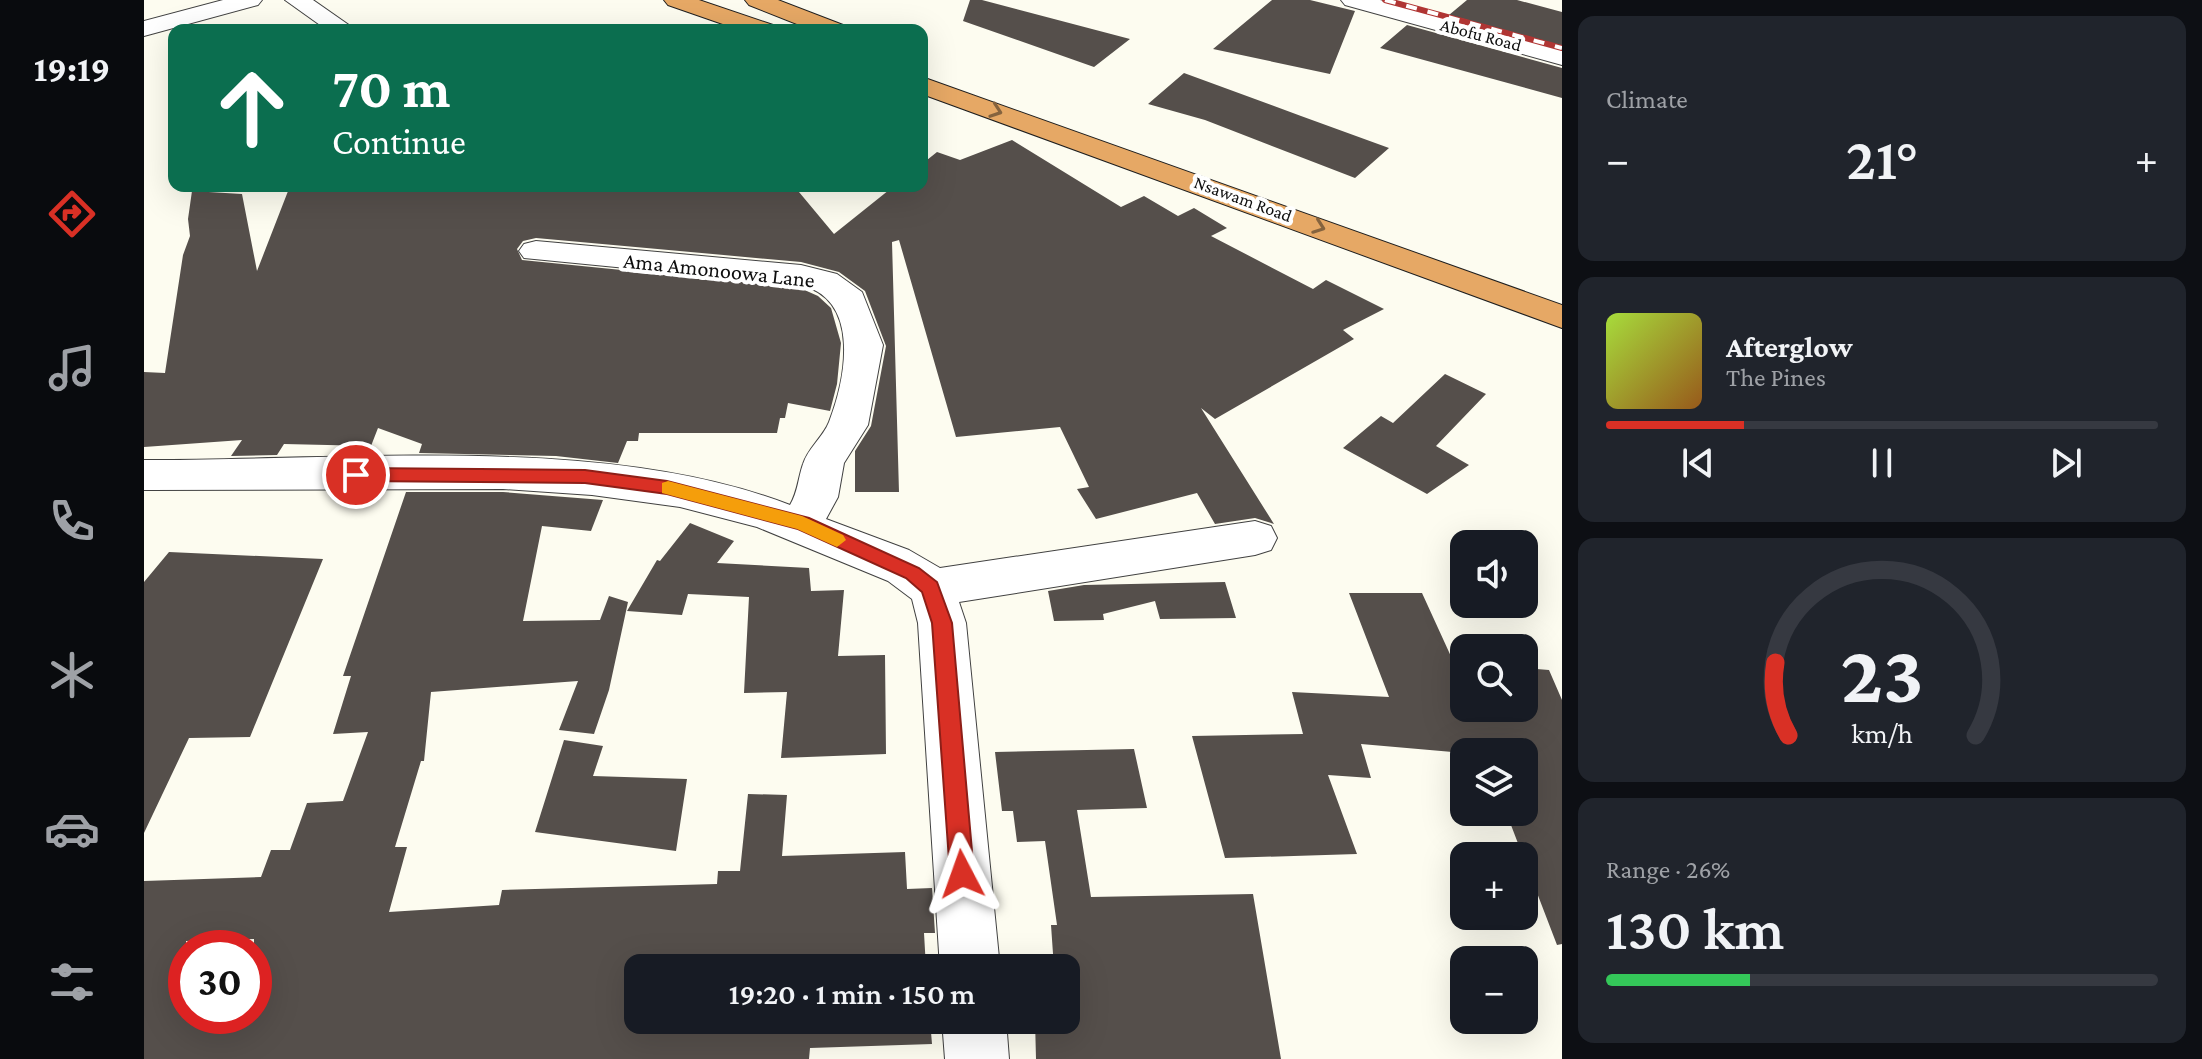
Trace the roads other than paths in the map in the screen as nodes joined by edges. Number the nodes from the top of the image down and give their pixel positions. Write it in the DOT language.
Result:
graph roads {
  1 [pos="250,0"];
  2 [pos="297,0"];
  3 [pos="676,0"];
  4 [pos="759,0"];
  5 [pos="1353,0"];
  6 [pos="335,24"];
  7 [pos="746,24"];
  8 [pos="819,24"];
  9 [pos="144,29"];
  10 [pos="1562,57"];
  11 [pos="928,63"];
  12 [pos="928,87"];
  13 [pos="1322,199"];
  14 [pos="536,251"];
  15 [pos="1562,317"];
  16 [pos="144,475"];
  17 [pos="802,523"];
  18 [pos="1255,538"];
  19 [pos="930,588"];
  20 [pos="969,954"];
  21 [pos="975,1034"];
  22 [pos="977,1059"];
  1 -- 9 [label="street"];
  2 -- 6 [label="street"];
  3 -- 7 [label="highway"];
  4 -- 8 [label="highway"];
  5 -- 10 [label="street, Abofu Road"];
  11 -- 13 [label="highway, Nsawam Road"];
  12 -- 15 [label="highway, Nsawam Road, one-way"];
  14 -- 17 [label="street, Ama Amonoowa Lane"];
  16 -- 17 [label="street"];
  17 -- 19 [label="street"];
  18 -- 19 [label="street"];
  19 -- 20 [label="street"];
  21 -- 22 [label="street"];
}
